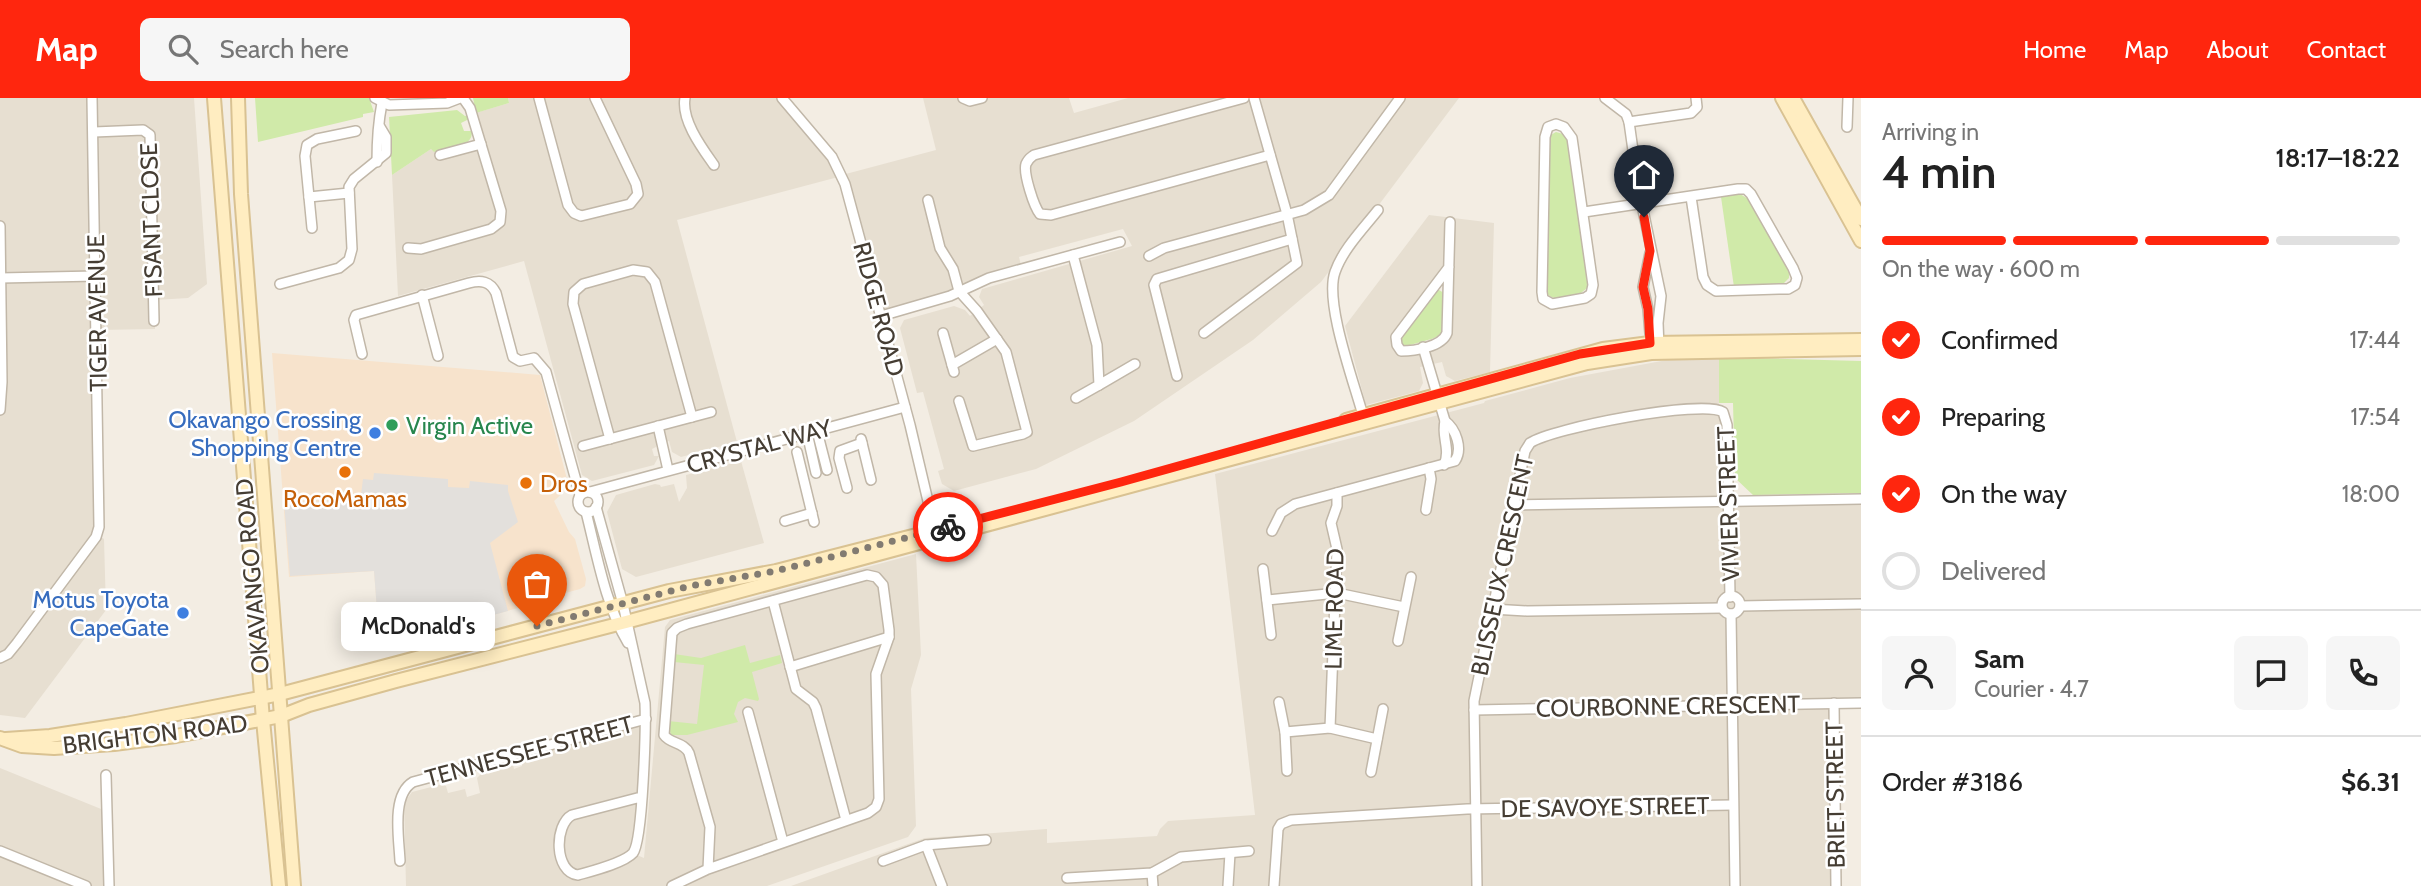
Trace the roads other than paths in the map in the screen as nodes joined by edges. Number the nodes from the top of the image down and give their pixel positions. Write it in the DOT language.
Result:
graph roads {
  1 [pos="92,98"];
  2 [pos="214,98"];
  3 [pos="238,98"];
  4 [pos="461,98"];
  5 [pos="539,98"];
  6 [pos="595,98"];
  7 [pos="685,98"];
  8 [pos="782,98"];
  9 [pos="962,98"];
  10 [pos="982,98"];
  11 [pos="1244,98"];
  12 [pos="1254,98"];
  13 [pos="1399,98"];
  14 [pos="1605,98"];
  15 [pos="1696,98"];
  16 [pos="1782,98"];
  17 [pos="1793,98"];
  18 [pos="1848,98"];
  19 [pos="379,101"];
  20 [pos="1629,122"];
  21 [pos="1847,127"];
  22 [pos="356,131"];
  23 [pos="93,132"];
  24 [pos="481,144"];
  25 [pos="440,155"];
  26 [pos="1270,155"];
  27 [pos="714,165"];
  28 [pos="349,193"];
  29 [pos="309,197"];
  30 [pos="1691,197"];
  31 [pos="928,200"];
  32 [pos="1641,203"];
  33 [pos="1378,210"];
  34 [pos="1584,212"];
  35 [pos="1859,212"];
  36 [pos="1287,214"];
  37 [pos="1450,222"];
  38 [pos="0,226"];
  39 [pos="312,228"];
  40 [pos="1859,234"];
  41 [pos="1292,239"];
  42 [pos="1120,242"];
  43 [pos="408,248"];
  44 [pos="1650,251"];
  45 [pos="1073,255"];
  46 [pos="1149,256"];
  47 [pos="1449,267"];
  48 [pos="96,276"];
  49 [pos="1,278"];
  50 [pos="280,284"];
  51 [pos="959,291"];
  52 [pos="422,295"];
  53 [pos="881,316"];
  54 [pos="154,321"];
  55 [pos="943,333"];
  56 [pos="1204,333"];
  57 [pos="997,339"];
  58 [pos="1861,340"];
  59 [pos="1423,347"];
  60 [pos="1655,348"];
  61 [pos="1861,349"];
  62 [pos="362,354"];
  63 [pos="438,356"];
  64 [pos="1135,364"];
  65 [pos="1177,376"];
  66 [pos="1,382"];
  67 [pos="1099,385"];
  68 [pos="1076,398"];
  69 [pos="1439,399"];
  70 [pos="959,401"];
  71 [pos="905,407"];
  72 [pos="0,410"];
  73 [pos="711,412"];
  74 [pos="1723,412"];
  75 [pos="692,416"];
  76 [pos="1364,420"];
  77 [pos="658,426"];
  78 [pos="817,430"];
  79 [pos="807,433"];
  80 [pos="610,439"];
  81 [pos="583,446"];
  82 [pos="821,447"];
  83 [pos="811,450"];
  84 [pos="797,452"];
  85 [pos="841,466"];
  86 [pos="1429,468"];
  87 [pos="668,470"];
  88 [pos="827,470"];
  89 [pos="816,474"];
  90 [pos="804,477"];
  91 [pos="871,480"];
  92 [pos="847,488"];
  93 [pos="1336,493"];
  94 [pos="590,497"];
  95 [pos="1861,499"];
  96 [pos="1728,502"];
  97 [pos="1514,505"];
  98 [pos="1426,510"];
  99 [pos="586,512"];
  100 [pos="785,521"];
  101 [pos="1272,531"];
  102 [pos="936,534"];
  103 [pos="1264,569"];
  104 [pos="1411,577"];
  105 [pos="1337,593"];
  106 [pos="1730,597"];
  107 [pos="1267,600"];
  108 [pos="773,601"];
  109 [pos="1861,604"];
  110 [pos="618,605"];
  111 [pos="1740,606"];
  112 [pos="1404,607"];
  113 [pos="1492,609"];
  114 [pos="1727,611"];
  115 [pos="622,623"];
  116 [pos="1271,635"];
  117 [pos="889,638"];
  118 [pos="1398,641"];
  119 [pos="0,658"];
  120 [pos="790,667"];
  121 [pos="280,694"];
  122 [pos="262,698"];
  123 [pos="1279,702"];
  124 [pos="1861,703"];
  125 [pos="1834,704"];
  126 [pos="1732,705"];
  127 [pos="1383,709"];
  128 [pos="1474,710"];
  129 [pos="748,712"];
  130 [pos="281,716"];
  131 [pos="646,719"];
  132 [pos="263,720"];
  133 [pos="1330,728"];
  134 [pos="1285,732"];
  135 [pos="3,739"];
  136 [pos="1377,739"];
  137 [pos="1287,771"];
  138 [pos="1371,772"];
  139 [pos="106,775"];
  140 [pos="641,797"];
  141 [pos="1734,805"];
  142 [pos="1476,810"];
  143 [pos="846,820"];
  144 [pos="986,840"];
  145 [pos="783,842"];
  146 [pos="926,845"];
  147 [pos="1249,850"];
  148 [pos="0,851"];
  149 [pos="1230,853"];
  150 [pos="400,861"];
  151 [pos="883,861"];
  152 [pos="708,869"];
  153 [pos="1152,873"];
  154 [pos="1067,878"];
  155 [pos="687,882"];
  156 [pos="1081,882"];
  157 [pos="86,886"];
  158 [pos="109,886"];
  159 [pos="279,886"];
  160 [pos="295,886"];
  161 [pos="672,886"];
  162 [pos="942,886"];
  163 [pos="1153,886"];
  164 [pos="1228,886"];
  165 [pos="1274,886"];
  166 [pos="1477,886"];
  167 [pos="1735,886"];
  168 [pos="1836,886"];
  1 -- 23 [label="street, TIGER AVENUE"];
  2 -- 122 [label="main road, OKAVANGO ROAD"];
  3 -- 121 [label="main road, OKAVANGO ROAD"];
  4 -- 19 [label="street"];
  4 -- 24 [label="street"];
  5 -- 6 [label="street"];
  7 -- 27 [label="street"];
  8 -- 53 [label="street, RIDGE ROAD"];
  9 -- 10 [label="street"];
  11 -- 26 [label="street"];
  12 -- 26 [label="street"];
  13 -- 36 [label="street"];
  14 -- 20 [label="street"];
  15 -- 20 [label="street"];
  16 -- 40 [label="main road"];
  17 -- 35 [label="main road"];
  18 -- 21 [label="street"];
  19 -- 28 [label="street"];
  20 -- 32 [label="street"];
  22 -- 29 [label="street"];
  23 -- 48 [label="street, TIGER AVENUE"];
  23 -- 54 [label="street, FISANT CLOSE"];
  24 -- 25 [label="street"];
  24 -- 43 [label="street"];
  26 -- 36 [label="street"];
  28 -- 29 [label="street"];
  28 -- 50 [label="street"];
  29 -- 39 [label="street"];
  30 -- 30 [label="street"];
  30 -- 32 [label="street"];
  31 -- 51 [label="street"];
  32 -- 34 [label="street"];
  32 -- 44 [label="street"];
  33 -- 76 [label="street"];
  34 -- 34 [label="street"];
  36 -- 41 [label="street"];
  36 -- 46 [label="street"];
  37 -- 47 [label="street"];
  38 -- 49 [label="street"];
  41 -- 56 [label="street"];
  41 -- 65 [label="street"];
  42 -- 45 [label="street"];
  44 -- 60 [label="street"];
  44 -- 60 [label="street"];
  45 -- 51 [label="street"];
  45 -- 67 [label="street"];
  47 -- 59 [label="street"];
  47 -- 59 [label="street"];
  48 -- 49 [label="street"];
  48 -- 119 [label="street, TIGER AVENUE"];
  49 -- 66 [label="street"];
  51 -- 53 [label="street"];
  51 -- 57 [label="street"];
  52 -- 62 [label="street"];
  52 -- 63 [label="street"];
  52 -- 94 [label="street"];
  53 -- 71 [label="street, RIDGE ROAD"];
  55 -- 57 [label="street"];
  57 -- 70 [label="street"];
  58 -- 60 [label="main road"];
  59 -- 69 [label="street"];
  60 -- 61 [label="main road"];
  60 -- 69 [label="main road"];
  64 -- 67 [label="street"];
  66 -- 72 [label="street"];
  67 -- 68 [label="street"];
  69 -- 76 [label="main road"];
  69 -- 86 [label="street"];
  71 -- 78 [label="street, CRYSTAL WAY"];
  71 -- 102 [label="street, RIDGE ROAD"];
  73 -- 75 [label="street"];
  74 -- 96 [label="street, VIVIER STREET"];
  74 -- 97 [label="street, BLISSEUX CRESCENT"];
  75 -- 77 [label="street"];
  75 -- 80 [label="street"];
  76 -- 102 [label="main road"];
  77 -- 80 [label="street"];
  77 -- 87 [label="street"];
  78 -- 79 [label="street, CRYSTAL WAY"];
  78 -- 82 [label="street"];
  79 -- 83 [label="street"];
  79 -- 87 [label="street, CRYSTAL WAY"];
  80 -- 81 [label="street"];
  82 -- 83 [label="street"];
  82 -- 88 [label="street"];
  83 -- 89 [label="street"];
  84 -- 90 [label="street"];
  85 -- 88 [label="street"];
  85 -- 91 [label="street"];
  85 -- 92 [label="street"];
  86 -- 93 [label="street"];
  86 -- 98 [label="street"];
  87 -- 94 [label="street, CRYSTAL WAY"];
  88 -- 89 [label="street"];
  89 -- 90 [label="street"];
  90 -- 100 [label="street"];
  93 -- 101 [label="street"];
  93 -- 105 [label="street, LIME ROAD"];
  94 -- 99 [label="street, CRYSTAL WAY"];
  94 -- 99 [label="street"];
  94 -- 110 [label="street"];
  95 -- 96 [label="street"];
  96 -- 97 [label="street"];
  96 -- 106 [label="street, VIVIER STREET"];
  97 -- 113 [label="street, BLISSEUX CRESCENT"];
  99 -- 110 [label="street"];
  102 -- 110 [label="main road, BRIGHTON ROAD"];
  102 -- 115 [label="main road, BRIGHTON ROAD"];
  103 -- 107 [label="street"];
  104 -- 112 [label="street"];
  105 -- 107 [label="street"];
  105 -- 112 [label="street"];
  105 -- 133 [label="street, LIME ROAD"];
  106 -- 111 [label="street"];
  106 -- 114 [label="street"];
  107 -- 116 [label="street"];
  108 -- 117 [label="street"];
  108 -- 120 [label="street"];
  108 -- 152 [label="street"];
  109 -- 111 [label="street"];
  110 -- 115 [label="street"];
  110 -- 121 [label="main road, BRIGHTON ROAD"];
  111 -- 114 [label="street"];
  112 -- 118 [label="street"];
  113 -- 114 [label="street"];
  113 -- 128 [label="street, BLISSEUX CRESCENT"];
  114 -- 126 [label="street, VIVIER STREET"];
  115 -- 130 [label="main road, BRIGHTON ROAD"];
  115 -- 131 [label="street"];
  117 -- 120 [label="street"];
  117 -- 143 [label="street"];
  120 -- 143 [label="street"];
  121 -- 122 [label="main road, BRIGHTON ROAD"];
  121 -- 130 [label="main road, OKAVANGO ROAD"];
  122 -- 132 [label="main road, OKAVANGO ROAD"];
  122 -- 135 [label="main road, BRIGHTON ROAD"];
  123 -- 134 [label="street"];
  124 -- 125 [label="street, COURBONNE CRESCENT"];
  125 -- 126 [label="street, COURBONNE CRESCENT"];
  125 -- 168 [label="street, BRIET STREET"];
  126 -- 128 [label="street, COURBONNE CRESCENT"];
  126 -- 141 [label="street, VIVIER STREET"];
  127 -- 136 [label="street"];
  128 -- 142 [label="street, BLISSEUX CRESCENT"];
  129 -- 145 [label="street"];
  130 -- 132 [label="main road, BRIGHTON ROAD"];
  130 -- 160 [label="main road, OKAVANGO ROAD"];
  131 -- 140 [label="street"];
  131 -- 150 [label="street, TENNESSEE STREET"];
  132 -- 135 [label="main road, BRIGHTON ROAD"];
  132 -- 159 [label="main road, OKAVANGO ROAD"];
  133 -- 134 [label="street"];
  133 -- 136 [label="street"];
  134 -- 137 [label="street"];
  136 -- 138 [label="street"];
  139 -- 158 [label="street"];
  140 -- 140 [label="street"];
  141 -- 142 [label="street, DE SAVOYE STREET"];
  141 -- 167 [label="street, VIVIER STREET"];
  142 -- 165 [label="street, DE SAVOYE STREET"];
  142 -- 166 [label="street, BLISSEUX CRESCENT"];
  143 -- 145 [label="street"];
  144 -- 146 [label="street"];
  145 -- 152 [label="street"];
  146 -- 151 [label="street"];
  146 -- 162 [label="street"];
  147 -- 149 [label="street"];
  148 -- 157 [label="street"];
  149 -- 153 [label="street"];
  149 -- 164 [label="street"];
  152 -- 155 [label="street"];
  153 -- 156 [label="street"];
  153 -- 163 [label="street"];
  154 -- 156 [label="street"];
  155 -- 161 [label="street"];
}
